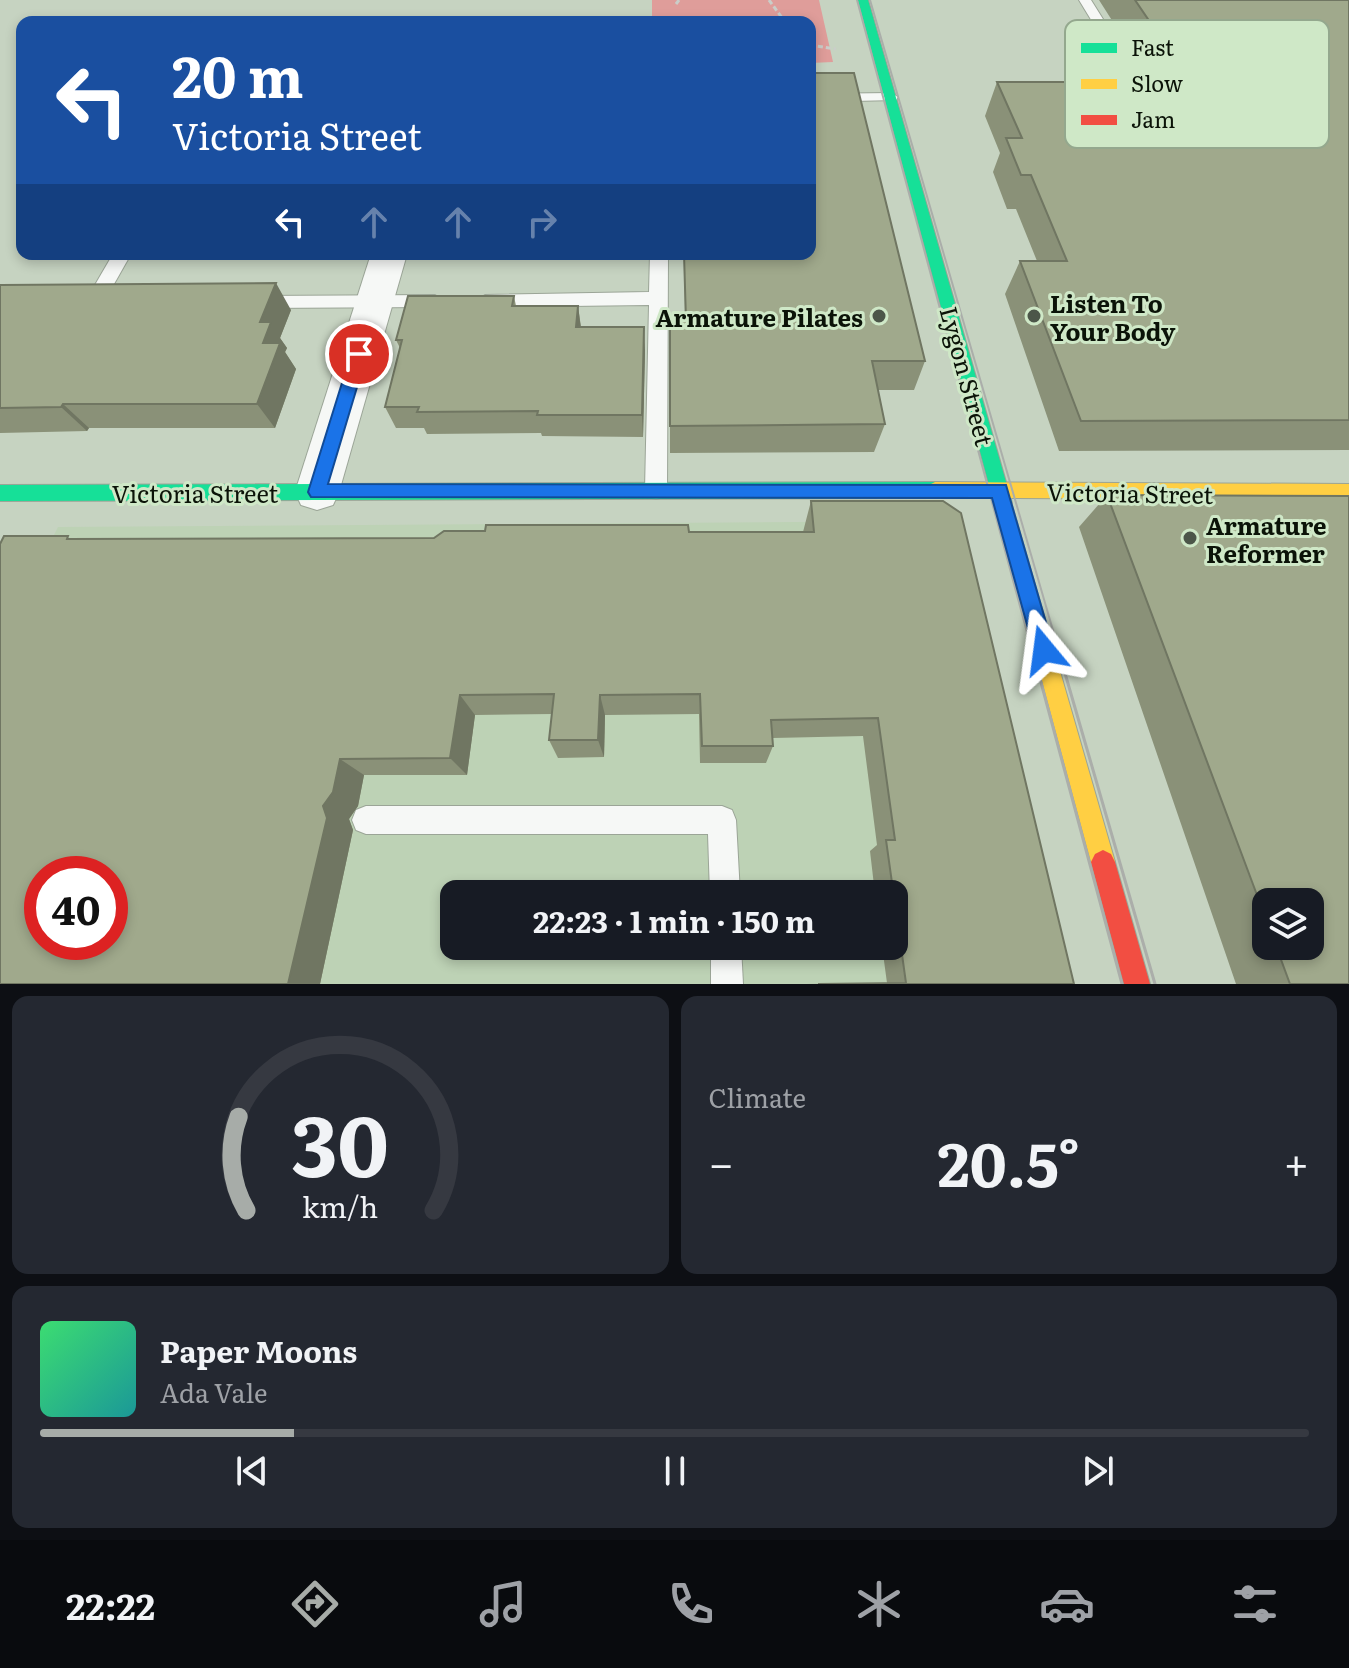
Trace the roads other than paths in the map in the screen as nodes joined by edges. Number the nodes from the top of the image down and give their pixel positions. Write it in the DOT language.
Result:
graph roads {
  1 [pos="863,0"];
  2 [pos="1085,0"];
  3 [pos="1097,20"];
  4 [pos="891,97"];
  5 [pos="816,98"];
  6 [pos="118,260"];
  7 [pos="387,260"];
  8 [pos="659,260"];
  9 [pos="659,298"];
  10 [pos="376,301"];
  11 [pos="94,302"];
  12 [pos="245,302"];
  13 [pos="656,490"];
  14 [pos="999,490"];
  15 [pos="317,492"];
  16 [pos="1349,492"];
  17 [pos="0,493"];
  18 [pos="366,820"];
  19 [pos="724,880"];
  20 [pos="726,960"];
  21 [pos="727,984"];
  22 [pos="1137,984"];
  1 -- 4 [label="street, Lygon Street"];
  2 -- 3 [label="lane"];
  4 -- 5 [label="lane"];
  4 -- 14 [label="street, Lygon Street"];
  6 -- 11 [label="lane"];
  7 -- 10 [label="street"];
  8 -- 9 [label="lane"];
  9 -- 10 [label="lane"];
  9 -- 13 [label="lane"];
  10 -- 12 [label="lane"];
  10 -- 15 [label="street"];
  13 -- 14 [label="street, Victoria Street"];
  13 -- 15 [label="street, Victoria Street"];
  14 -- 16 [label="street, Victoria Street"];
  14 -- 22 [label="street, Lygon Street"];
  15 -- 17 [label="street, Victoria Street"];
  18 -- 19 [label="lane"];
  20 -- 21 [label="lane"];
}
